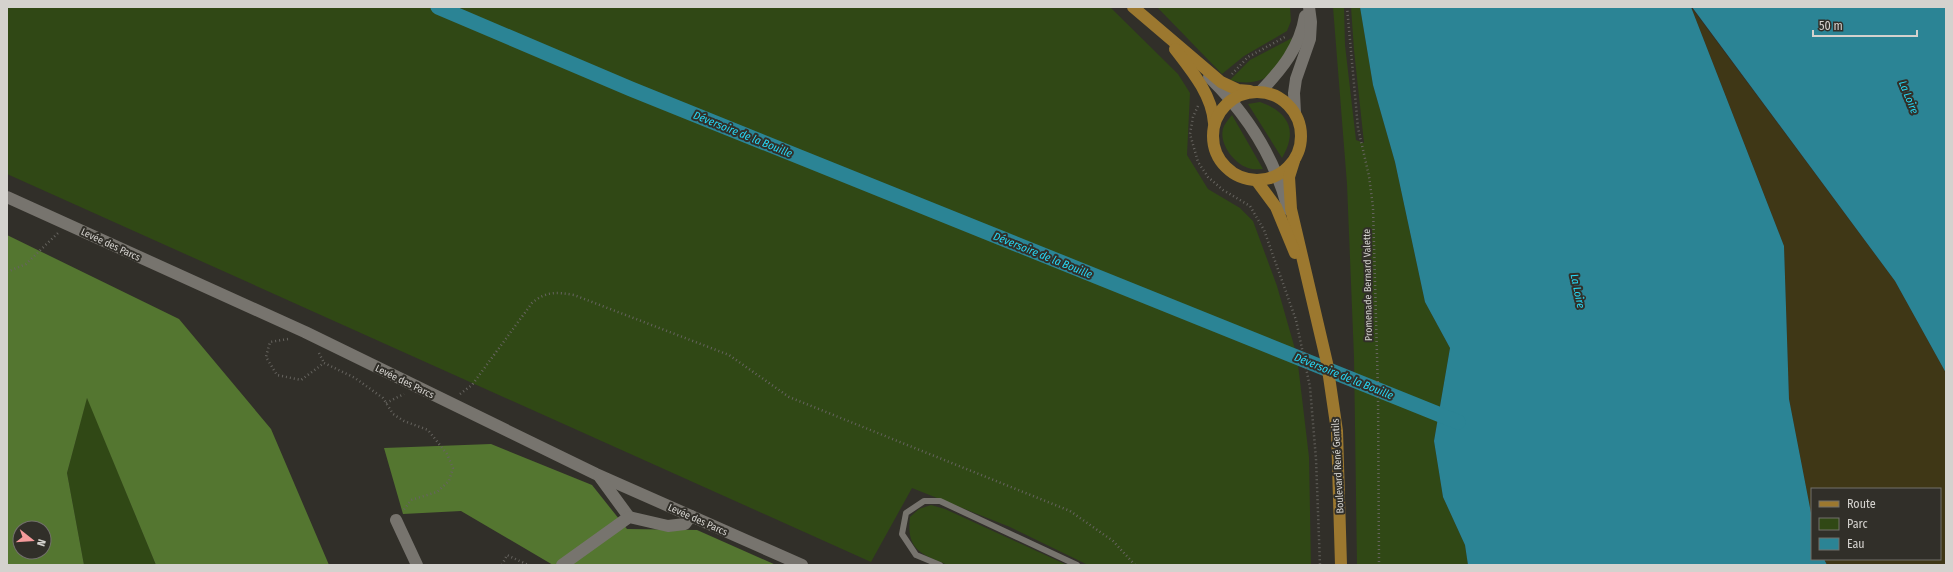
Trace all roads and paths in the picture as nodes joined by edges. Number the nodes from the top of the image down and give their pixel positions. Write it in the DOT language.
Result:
graph roads {
  1 [pos="1133,7"];
  2 [pos="1308,7"];
  3 [pos="1347,7"];
  4 [pos="1160,29"];
  5 [pos="1290,33"];
  6 [pos="1228,78"];
  7 [pos="1257,91"];
  8 [pos="1231,100"];
  9 [pos="1202,101"];
  10 [pos="1295,113"];
  11 [pos="1214,125"];
  12 [pos="1294,161"];
  13 [pos="1277,174"];
  14 [pos="1256,180"];
  15 [pos="7,197"];
  16 [pos="67,224"];
  17 [pos="7,272"];
  18 [pos="1311,298"];
  19 [pos="310,335"];
  20 [pos="290,339"];
  21 [pos="324,363"];
  22 [pos="447,402"];
  23 [pos="598,475"];
  24 [pos="691,516"];
  25 [pos="629,517"];
  26 [pos="396,520"];
  27 [pos="417,565"];
  28 [pos="502,565"];
  29 [pos="528,565"];
  30 [pos="562,565"];
  31 [pos="802,565"];
  32 [pos="940,565"];
  33 [pos="1077,565"];
  34 [pos="1135,565"];
  35 [pos="1320,565"];
  36 [pos="1341,565"];
  37 [pos="1379,565"];
  1 -- 4 [label="main road"];
  2 -- 7 [label="street"];
  2 -- 10 [label="street"];
  3 -- 37 [label="path, Promenade Bernard Valette"];
  4 -- 7 [label="main road"];
  4 -- 8 [label="street"];
  4 -- 11 [label="main road"];
  5 -- 6 [label="path"];
  7 -- 8 [label="main road"];
  7 -- 10 [label="main road"];
  8 -- 11 [label="main road"];
  8 -- 13 [label="street"];
  9 -- 35 [label="path"];
  10 -- 12 [label="main road, Boulevard René Gentils"];
  11 -- 14 [label="main road"];
  12 -- 13 [label="main road"];
  12 -- 18 [label="main road, Boulevard René Gentils"];
  13 -- 14 [label="main road"];
  13 -- 18 [label="street"];
  14 -- 18 [label="main road, Boulevard René Gentils"];
  15 -- 16 [label="street, Levée des Parcs"];
  16 -- 17 [label="path"];
  16 -- 19 [label="street, Levée des Parcs"];
  18 -- 36 [label="main road, Boulevard René Gentils"];
  19 -- 21 [label="path"];
  19 -- 22 [label="street, Levée des Parcs"];
  20 -- 21 [label="path"];
  21 -- 26 [label="path"];
  22 -- 23 [label="street, Levée des Parcs"];
  22 -- 34 [label="path"];
  23 -- 24 [label="street, Levée des Parcs"];
  23 -- 25 [label="street"];
  24 -- 25 [label="street"];
  24 -- 31 [label="street, Levée des Parcs"];
  25 -- 30 [label="street"];
  26 -- 27 [label="street"];
  28 -- 29 [label="path"];
  32 -- 33 [label="lane"];
}
